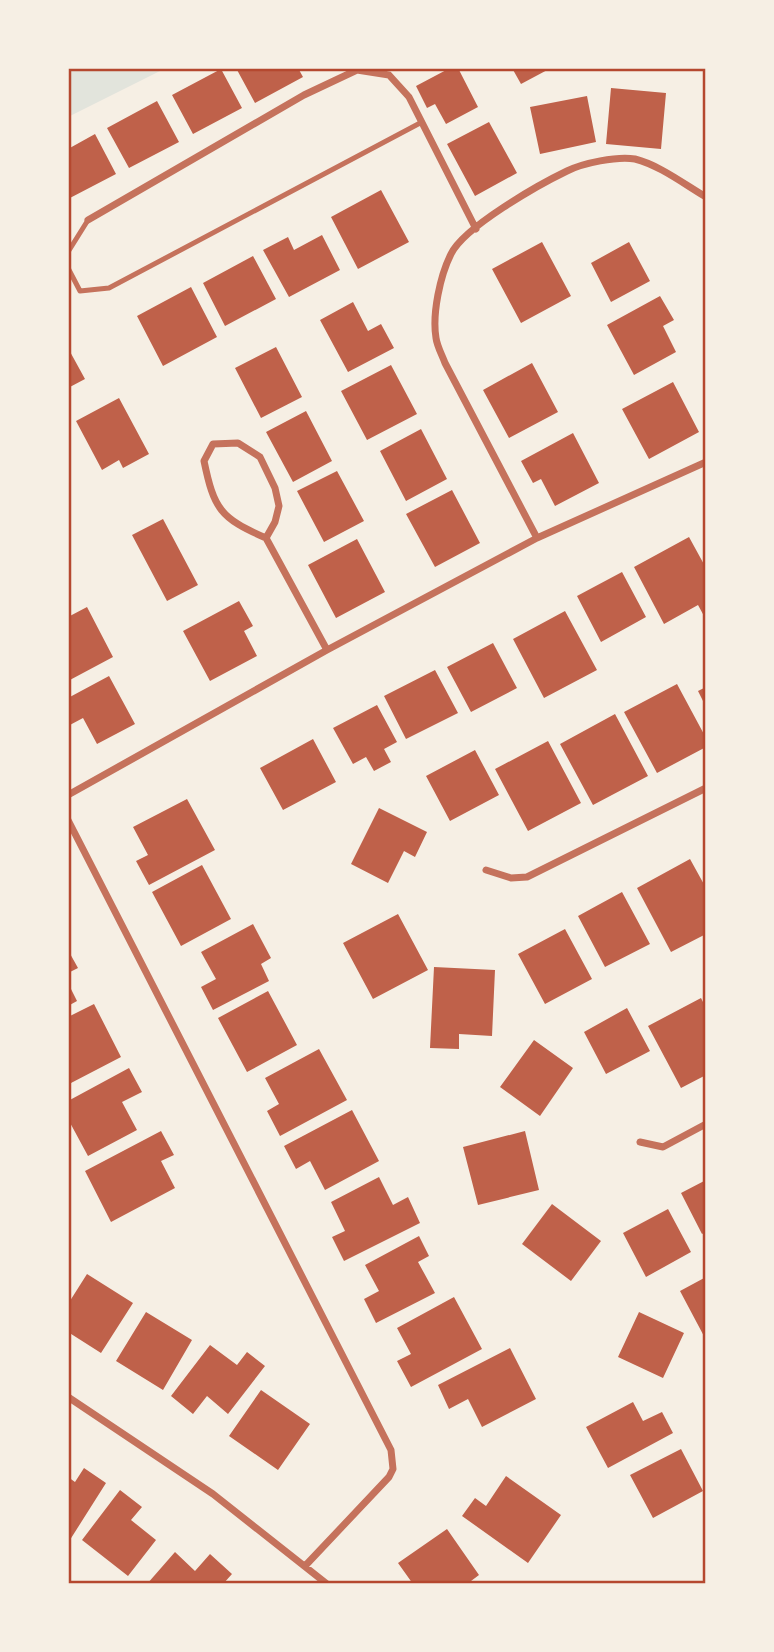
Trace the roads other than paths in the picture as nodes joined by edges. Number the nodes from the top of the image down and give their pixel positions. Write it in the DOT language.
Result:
graph roads {
  1 [pos="422,122"];
  2 [pos="706,197"];
  3 [pos="88,220"];
  4 [pos="476,229"];
  5 [pos="68,252"];
  6 [pos="68,268"];
  7 [pos="706,462"];
  8 [pos="266,538"];
  9 [pos="537,538"];
  10 [pos="327,650"];
  11 [pos="706,788"];
  12 [pos="68,795"];
  13 [pos="68,820"];
  14 [pos="486,870"];
  15 [pos="706,1124"];
  16 [pos="639,1142"];
  17 [pos="68,1397"];
  18 [pos="305,1566"];
  19 [pos="327,1584"];
  1 -- 3 [label="street"];
  1 -- 4 [label="street"];
  1 -- 6 [label="lane"];
  2 -- 4 [label="street"];
  3 -- 5 [label="lane"];
  4 -- 9 [label="street"];
  7 -- 9 [label="street"];
  8 -- 8 [label="street"];
  8 -- 10 [label="street"];
  9 -- 10 [label="street"];
  10 -- 12 [label="street"];
  11 -- 14 [label="street"];
  13 -- 18 [label="street"];
  15 -- 16 [label="street"];
  17 -- 18 [label="street"];
  18 -- 19 [label="street"];
}
